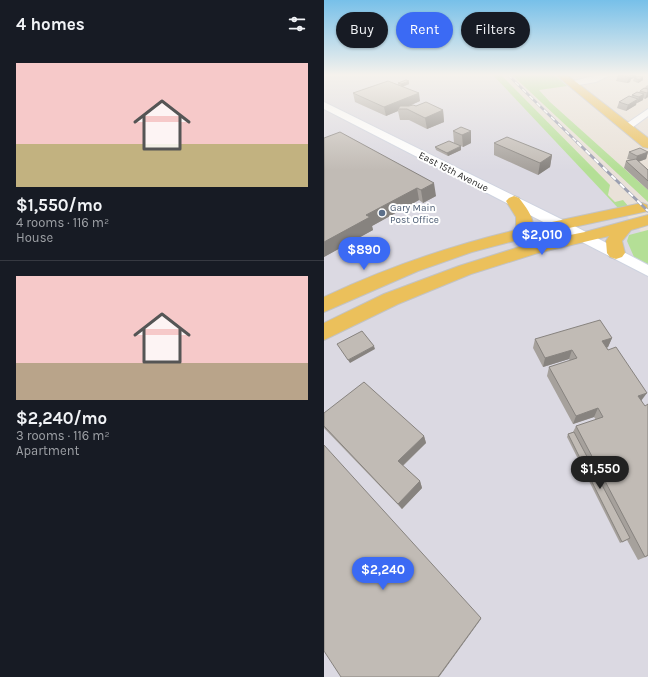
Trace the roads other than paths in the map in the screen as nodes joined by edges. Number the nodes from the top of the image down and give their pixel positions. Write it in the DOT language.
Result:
graph roads {
  1 [pos="327,107"];
  2 [pos="600,107"];
  3 [pos="648,112"];
  4 [pos="626,128"];
  5 [pos="648,144"];
  6 [pos="514,201"];
  7 [pos="648,207"];
  8 [pos="621,220"];
  9 [pos="648,220"];
  10 [pos="562,225"];
  11 [pos="522,234"];
  12 [pos="585,237"];
  13 [pos="616,253"];
  14 [pos="504,257"];
  15 [pos="648,271"];
  16 [pos="324,305"];
  17 [pos="324,332"];
  1 -- 6 [label="street, East 15th Avenue"];
  2 -- 4 [label="main road"];
  3 -- 4 [label="street"];
  4 -- 5 [label="main road"];
  6 -- 10 [label="street, East 15th Avenue"];
  6 -- 11 [label="main road"];
  7 -- 8 [label="main road"];
  8 -- 9 [label="main road"];
  8 -- 10 [label="main road"];
  8 -- 12 [label="main road"];
  8 -- 13 [label="main road"];
  10 -- 11 [label="main road"];
  10 -- 12 [label="street, East 15th Avenue"];
  10 -- 14 [label="main road"];
  11 -- 16 [label="main road"];
  12 -- 13 [label="street, East 15th Avenue"];
  12 -- 14 [label="main road"];
  13 -- 15 [label="street, East 15th Avenue"];
  14 -- 17 [label="main road"];
}
